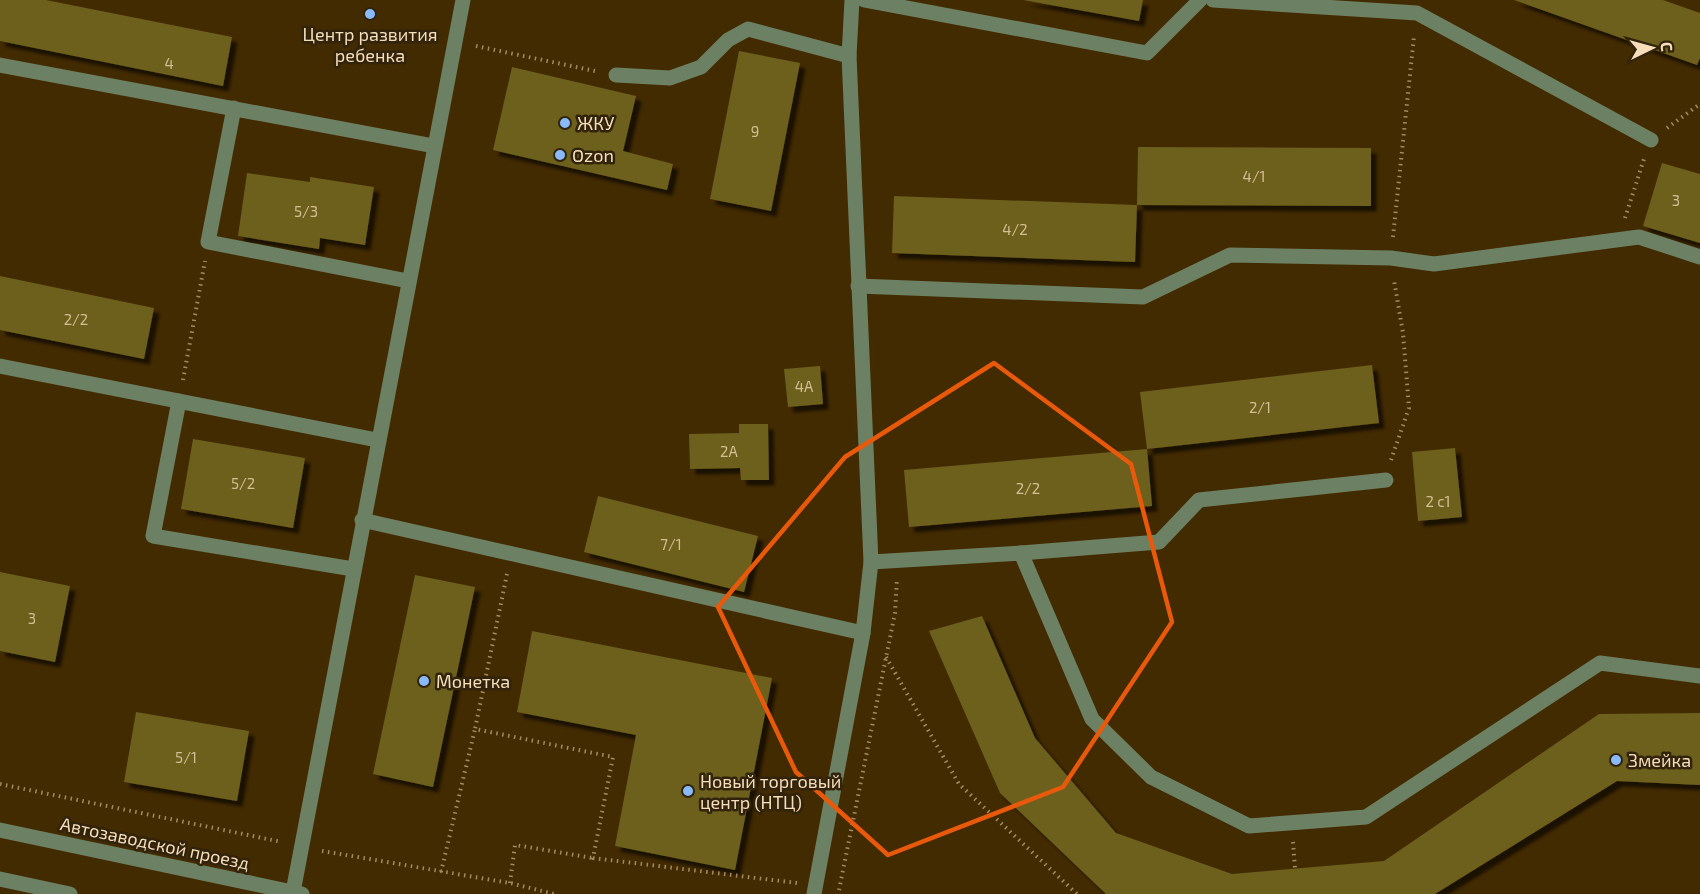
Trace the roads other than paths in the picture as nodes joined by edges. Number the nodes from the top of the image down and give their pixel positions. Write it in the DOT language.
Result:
graph roads {
  1 [pos="463,0"];
  2 [pos="852,0"];
  3 [pos="864,0"];
  4 [pos="1200,0"];
  5 [pos="1213,0"];
  6 [pos="849,56"];
  7 [pos="0,65"];
  8 [pos="616,75"];
  9 [pos="234,108"];
  10 [pos="1651,140"];
  11 [pos="434,146"];
  12 [pos="1700,257"];
  13 [pos="408,281"];
  14 [pos="858,286"];
  15 [pos="0,366"];
  16 [pos="179,401"];
  17 [pos="377,440"];
  18 [pos="1380,481"];
  19 [pos="362,520"];
  20 [pos="1021,553"];
  21 [pos="871,562"];
  22 [pos="353,569"];
  23 [pos="863,633"];
  24 [pos="1700,676"];
  25 [pos="0,830"];
  26 [pos="0,879"];
  27 [pos="815,890"];
  28 [pos="297,893"];
  29 [pos="70,894"];
  1 -- 11 [label="street"];
  2 -- 6 [label="street"];
  3 -- 4 [label="street"];
  5 -- 10 [label="street"];
  6 -- 8 [label="street"];
  6 -- 14 [label="street"];
  7 -- 9 [label="street"];
  9 -- 11 [label="street"];
  9 -- 13 [label="street"];
  11 -- 13 [label="street"];
  12 -- 14 [label="street"];
  13 -- 17 [label="street"];
  14 -- 21 [label="street"];
  15 -- 16 [label="street"];
  16 -- 17 [label="street"];
  16 -- 22 [label="street"];
  17 -- 19 [label="street"];
  18 -- 20 [label="street"];
  19 -- 22 [label="street"];
  19 -- 23 [label="street"];
  20 -- 21 [label="street"];
  20 -- 24 [label="street"];
  21 -- 23 [label="street"];
  22 -- 28 [label="street"];
  23 -- 27 [label="street"];
  25 -- 28 [label="street, Автозаводской проезд"];
  26 -- 29 [label="street"];
}
